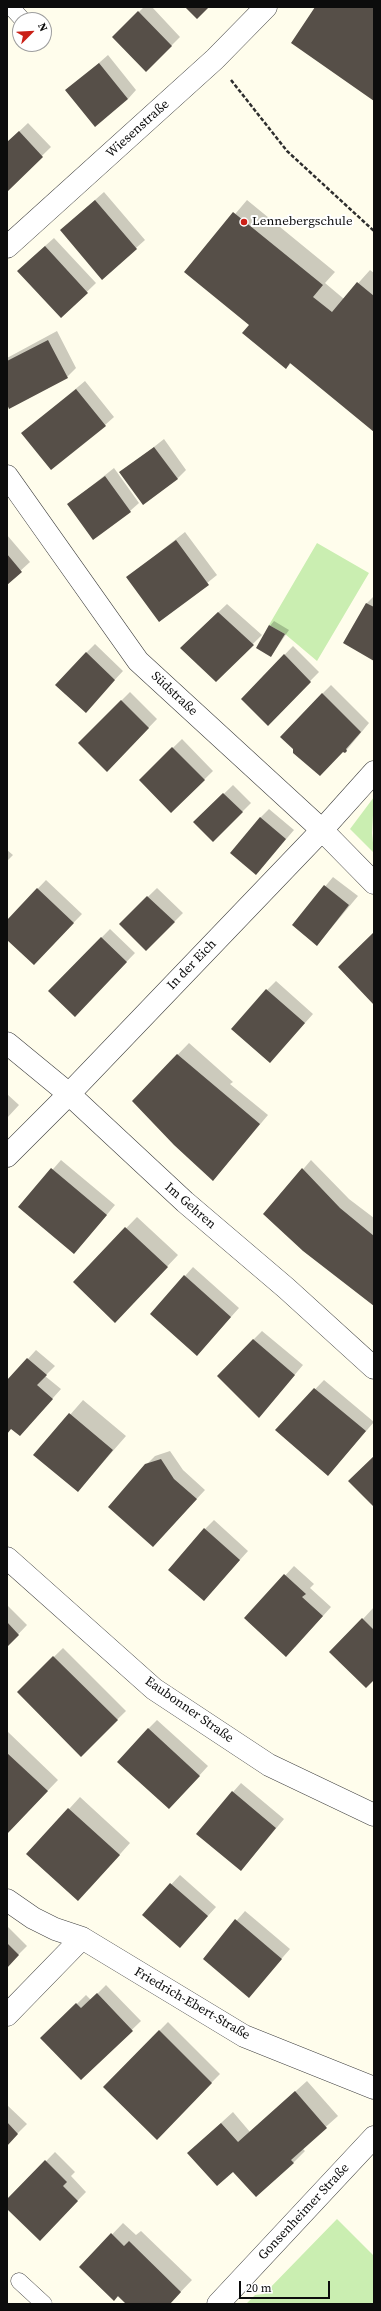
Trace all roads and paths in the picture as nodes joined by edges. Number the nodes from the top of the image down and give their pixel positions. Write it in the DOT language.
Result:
graph roads {
  1 [pos="266,7"];
  2 [pos="215,59"];
  3 [pos="374,231"];
  4 [pos="7,247"];
  5 [pos="7,476"];
  6 [pos="374,772"];
  7 [pos="322,830"];
  8 [pos="374,883"];
  9 [pos="7,1043"];
  10 [pos="69,1094"];
  11 [pos="7,1156"];
  12 [pos="374,1368"];
  13 [pos="7,1558"];
  14 [pos="374,1815"];
  15 [pos="7,1900"];
  16 [pos="82,1938"];
  17 [pos="7,2015"];
  18 [pos="374,2088"];
  19 [pos="374,2137"];
  20 [pos="19,2281"];
  21 [pos="222,2303"];
  22 [pos="44,2304"];
  1 -- 2 [label="street, Wiesenstraße"];
  2 -- 3 [label="path"];
  2 -- 4 [label="street, Wiesenstraße"];
  5 -- 7 [label="street, Südstraße"];
  6 -- 7 [label="street, In der Eich"];
  7 -- 8 [label="street, Südstraße"];
  7 -- 10 [label="street, In der Eich"];
  9 -- 10 [label="street, Im Gehren"];
  10 -- 11 [label="street, In der Eich"];
  10 -- 12 [label="street, Im Gehren"];
  13 -- 14 [label="street, Eaubonner Straße"];
  15 -- 16 [label="street, Friedrich-Ebert-Straße"];
  16 -- 17 [label="street"];
  16 -- 18 [label="street, Friedrich-Ebert-Straße"];
  19 -- 21 [label="street, Gonsenheimer Straße"];
  20 -- 22 [label="lane"];
}
